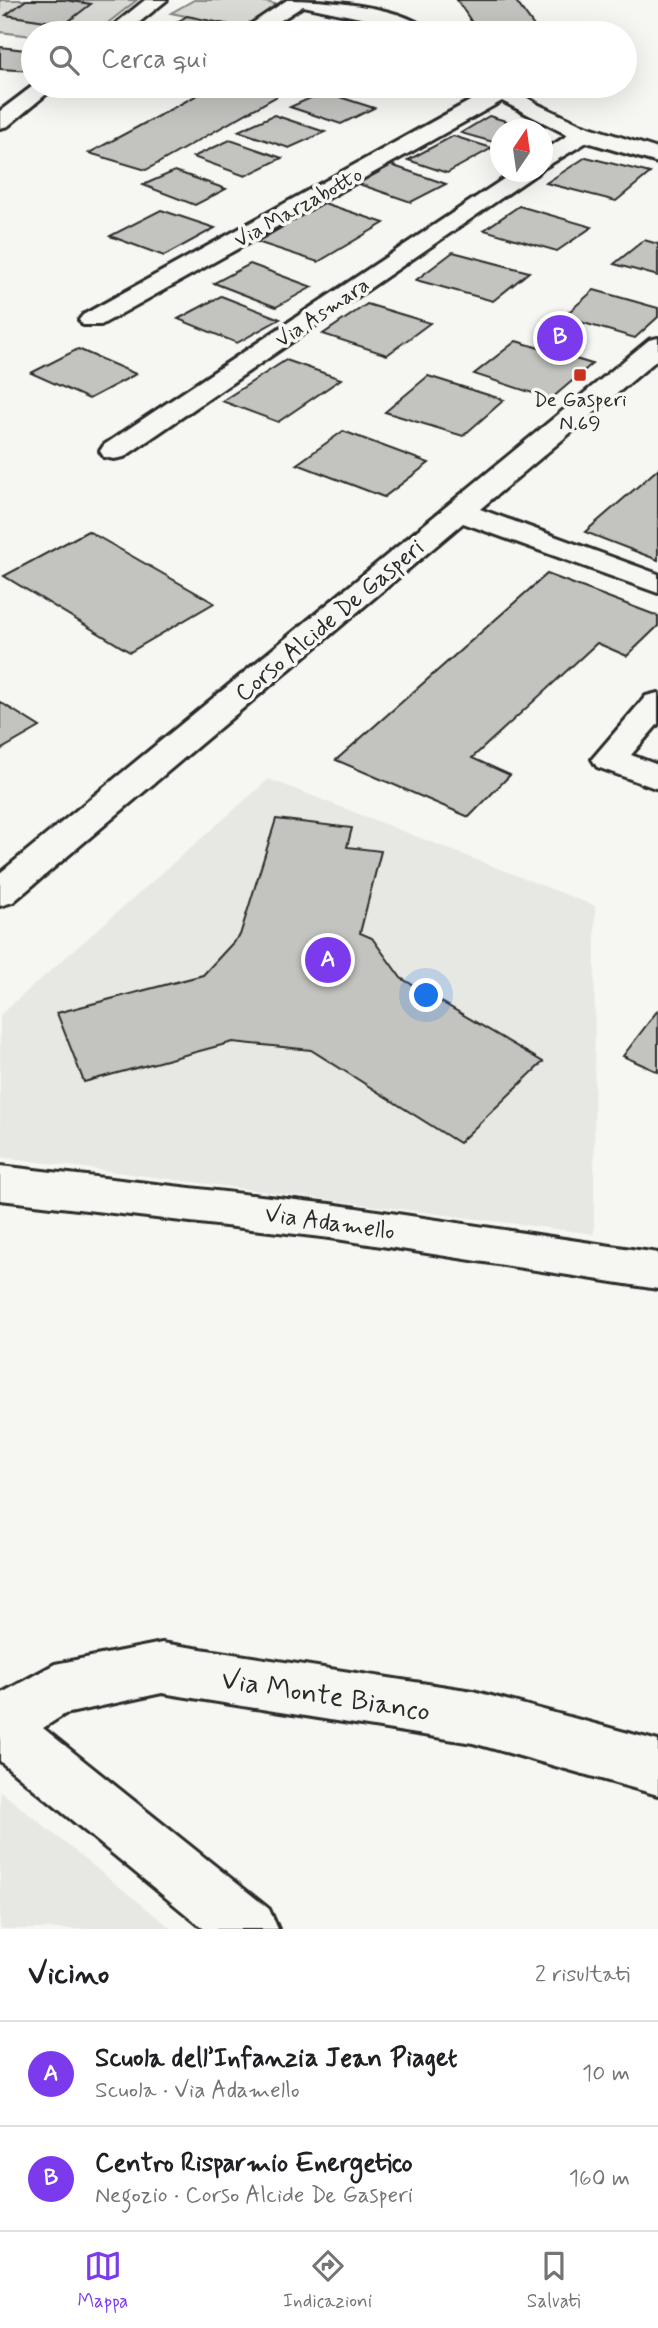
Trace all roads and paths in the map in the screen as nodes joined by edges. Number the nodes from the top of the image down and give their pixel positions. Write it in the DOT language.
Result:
graph roads {
  1 [pos="157,0"];
  2 [pos="300,0"];
  3 [pos="130,21"];
  4 [pos="267,21"];
  5 [pos="392,21"];
  6 [pos="30,98"];
  7 [pos="482,98"];
  8 [pos="512,98"];
  9 [pos="0,121"];
  10 [pos="586,133"];
  11 [pos="553,155"];
  12 [pos="658,156"];
  13 [pos="513,182"];
  14 [pos="92,320"];
  15 [pos="658,346"];
  16 [pos="114,451"];
  17 [pos="459,512"];
  18 [pos="658,584"];
  19 [pos="658,703"];
  20 [pos="658,778"];
  21 [pos="0,893"];
  22 [pos="0,1183"];
  23 [pos="658,1271"];
  24 [pos="0,1726"];
  25 [pos="658,1769"];
  26 [pos="249,1929"];
  1 -- 3 [label="street"];
  2 -- 4 [label="street"];
  2 -- 5 [label="street"];
  6 -- 9 [label="street"];
  7 -- 14 [label="street, Via Marzabotto"];
  8 -- 10 [label="street"];
  10 -- 11 [label="street"];
  10 -- 12 [label="street"];
  13 -- 16 [label="street, Via Asmara"];
  15 -- 17 [label="street, Corso Alcide De Gasperi"];
  17 -- 18 [label="street"];
  17 -- 21 [label="street, Corso Alcide De Gasperi"];
  19 -- 20 [label="street"];
  22 -- 23 [label="street, Via Adamello"];
  24 -- 25 [label="street, Via Monte Bianco"];
  24 -- 26 [label="street, Via Monte Bianco"];
}
